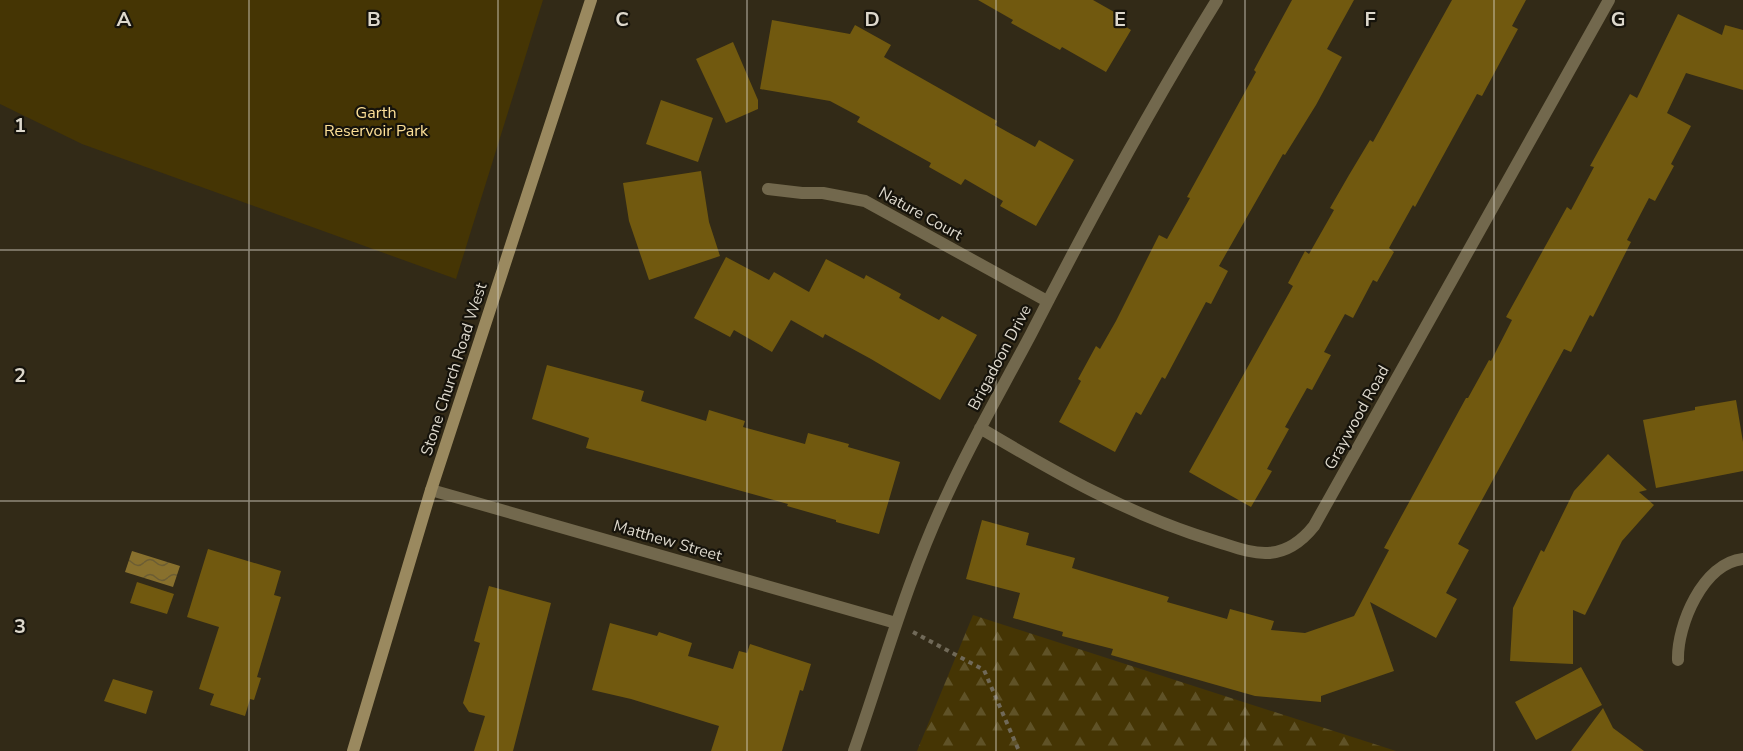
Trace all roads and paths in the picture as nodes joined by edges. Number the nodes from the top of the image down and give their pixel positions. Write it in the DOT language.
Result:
graph roads {
  1 [pos="591,0"];
  2 [pos="1217,0"];
  3 [pos="1609,0"];
  4 [pos="768,189"];
  5 [pos="1047,302"];
  6 [pos="980,428"];
  7 [pos="431,490"];
  8 [pos="1743,559"];
  9 [pos="896,623"];
  10 [pos="1678,660"];
  11 [pos="353,751"];
  12 [pos="854,751"];
  13 [pos="1019,751"];
  1 -- 7 [label="main road, Stone Church Road West"];
  2 -- 5 [label="street, Brigadoon Drive"];
  3 -- 6 [label="street, Graywood Road"];
  4 -- 5 [label="street, Nature Court"];
  5 -- 6 [label="street, Brigadoon Drive"];
  6 -- 9 [label="street, Brigadoon Drive"];
  7 -- 9 [label="street, Matthew Street"];
  7 -- 11 [label="main road, Stone Church Road West"];
  8 -- 10 [label="street"];
  9 -- 12 [label="street, Brigadoon Drive"];
  9 -- 13 [label="path"];
}
